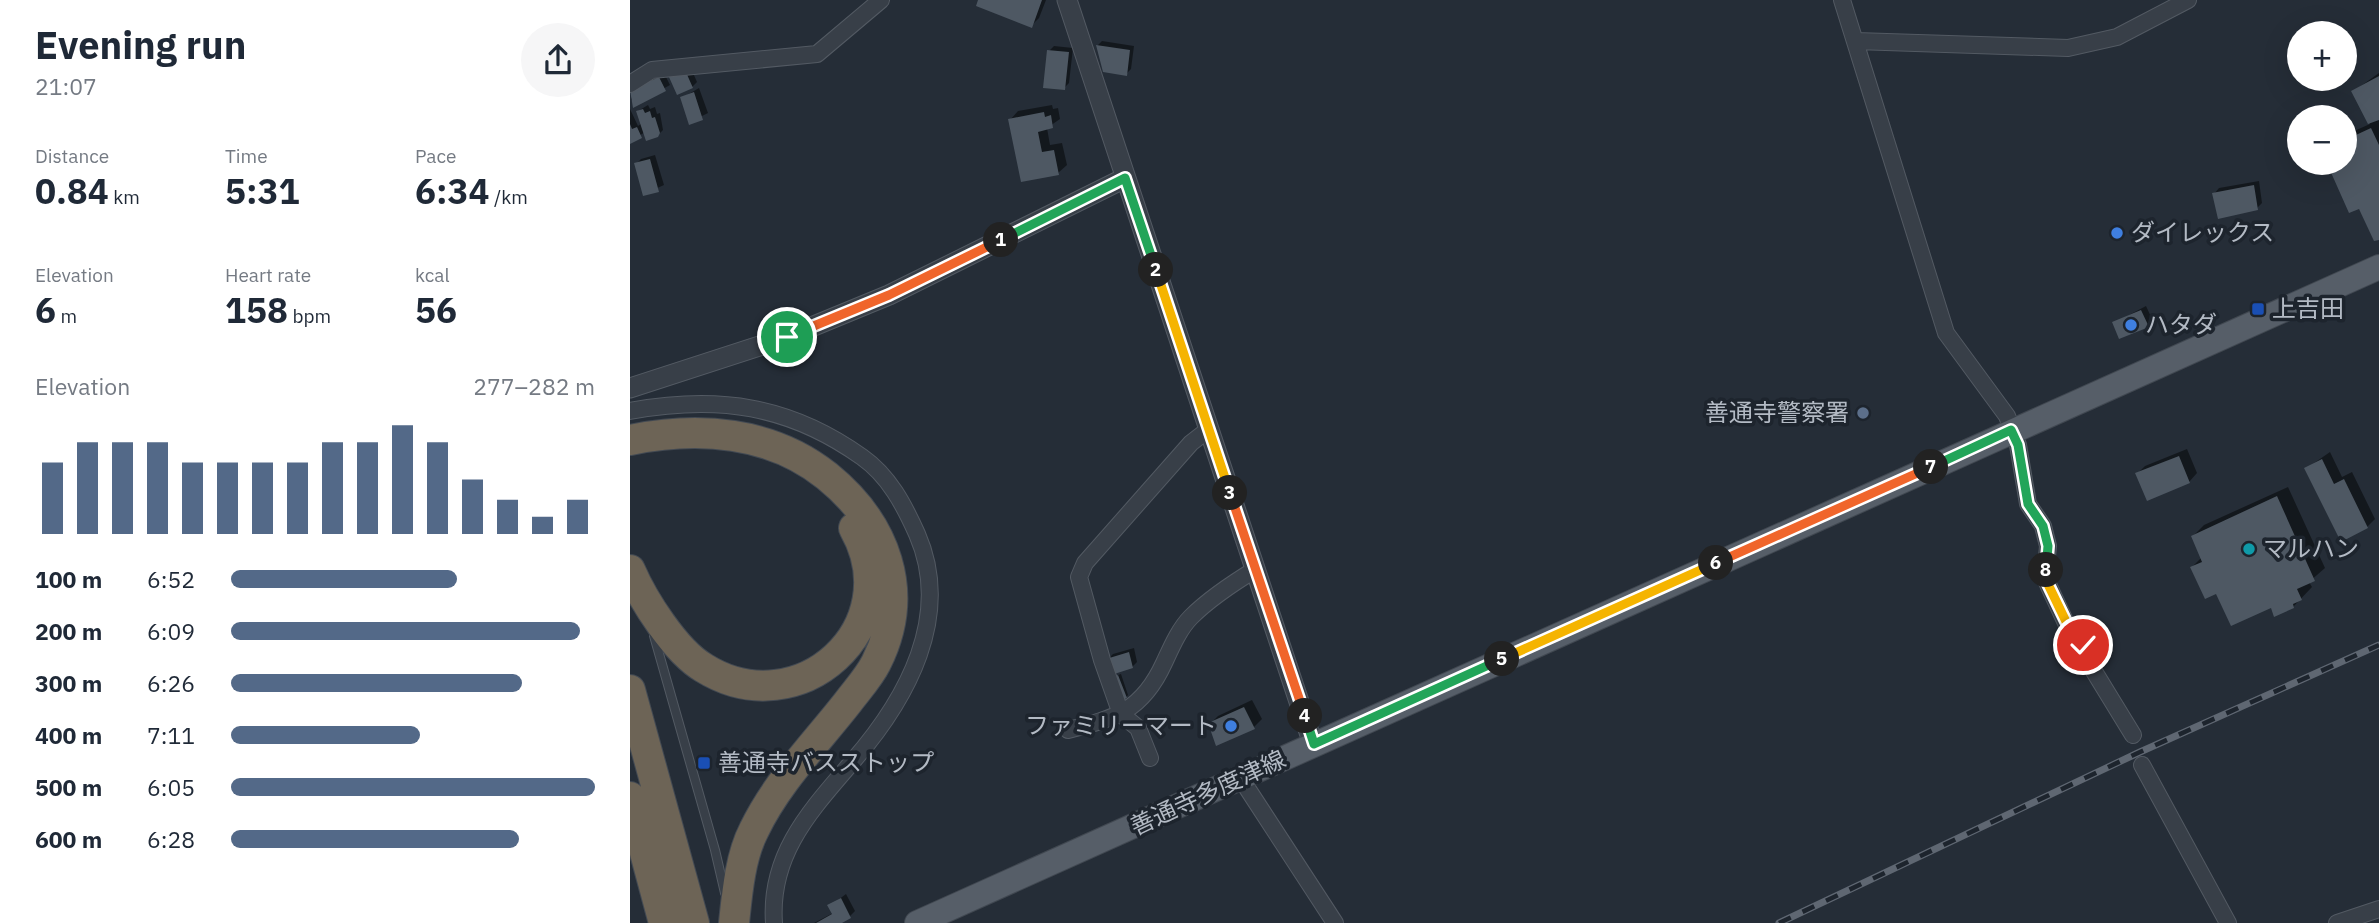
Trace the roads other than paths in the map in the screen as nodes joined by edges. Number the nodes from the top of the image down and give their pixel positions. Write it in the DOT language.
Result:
graph roads {
  1 [pos="881,0"];
  2 [pos="1067,0"];
  3 [pos="1842,0"];
  4 [pos="2188,0"];
  5 [pos="1856,41"];
  6 [pos="630,84"];
  7 [pos="1125,178"];
  8 [pos="2379,267"];
  9 [pos="630,388"];
  10 [pos="630,411"];
  11 [pos="1209,429"];
  12 [pos="2011,430"];
  13 [pos="630,440"];
  14 [pos="630,456"];
  15 [pos="1256,569"];
  16 [pos="631,574"];
  17 [pos="630,690"];
  18 [pos="1121,714"];
  19 [pos="1068,730"];
  20 [pos="2133,735"];
  21 [pos="1314,744"];
  22 [pos="1150,758"];
  23 [pos="2142,765"];
  24 [pos="1243,777"];
  25 [pos="630,797"];
  26 [pos="630,876"];
  27 [pos="2379,909"];
  28 [pos="643,923"];
  29 [pos="664,923"];
  30 [pos="694,923"];
  31 [pos="733,923"];
  32 [pos="774,923"];
  33 [pos="918,923"];
  34 [pos="1335,923"];
  35 [pos="2228,923"];
  36 [pos="2337,923"];
  1 -- 6 [label="street"];
  2 -- 7 [label="street"];
  3 -- 5 [label="street"];
  4 -- 5 [label="street"];
  5 -- 12 [label="street"];
  7 -- 9 [label="street"];
  7 -- 11 [label="street"];
  8 -- 12 [label="main road, 善通寺多度津線"];
  10 -- 32 [label="street"];
  11 -- 15 [label="street"];
  11 -- 18 [label="street"];
  12 -- 20 [label="street"];
  12 -- 21 [label="main road, 善通寺多度津線"];
  13 -- 31 [label="highway"];
  14 -- 16 [label="highway"];
  15 -- 18 [label="street"];
  15 -- 21 [label="street"];
  16 -- 31 [label="lane"];
  17 -- 30 [label="highway"];
  18 -- 19 [label="street"];
  18 -- 22 [label="street"];
  21 -- 24 [label="main road, 善通寺多度津線"];
  23 -- 35 [label="street"];
  24 -- 33 [label="main road, 善通寺多度津線"];
  24 -- 34 [label="street"];
  25 -- 29 [label="highway"];
  26 -- 28 [label="highway"];
  27 -- 36 [label="street"];
}
